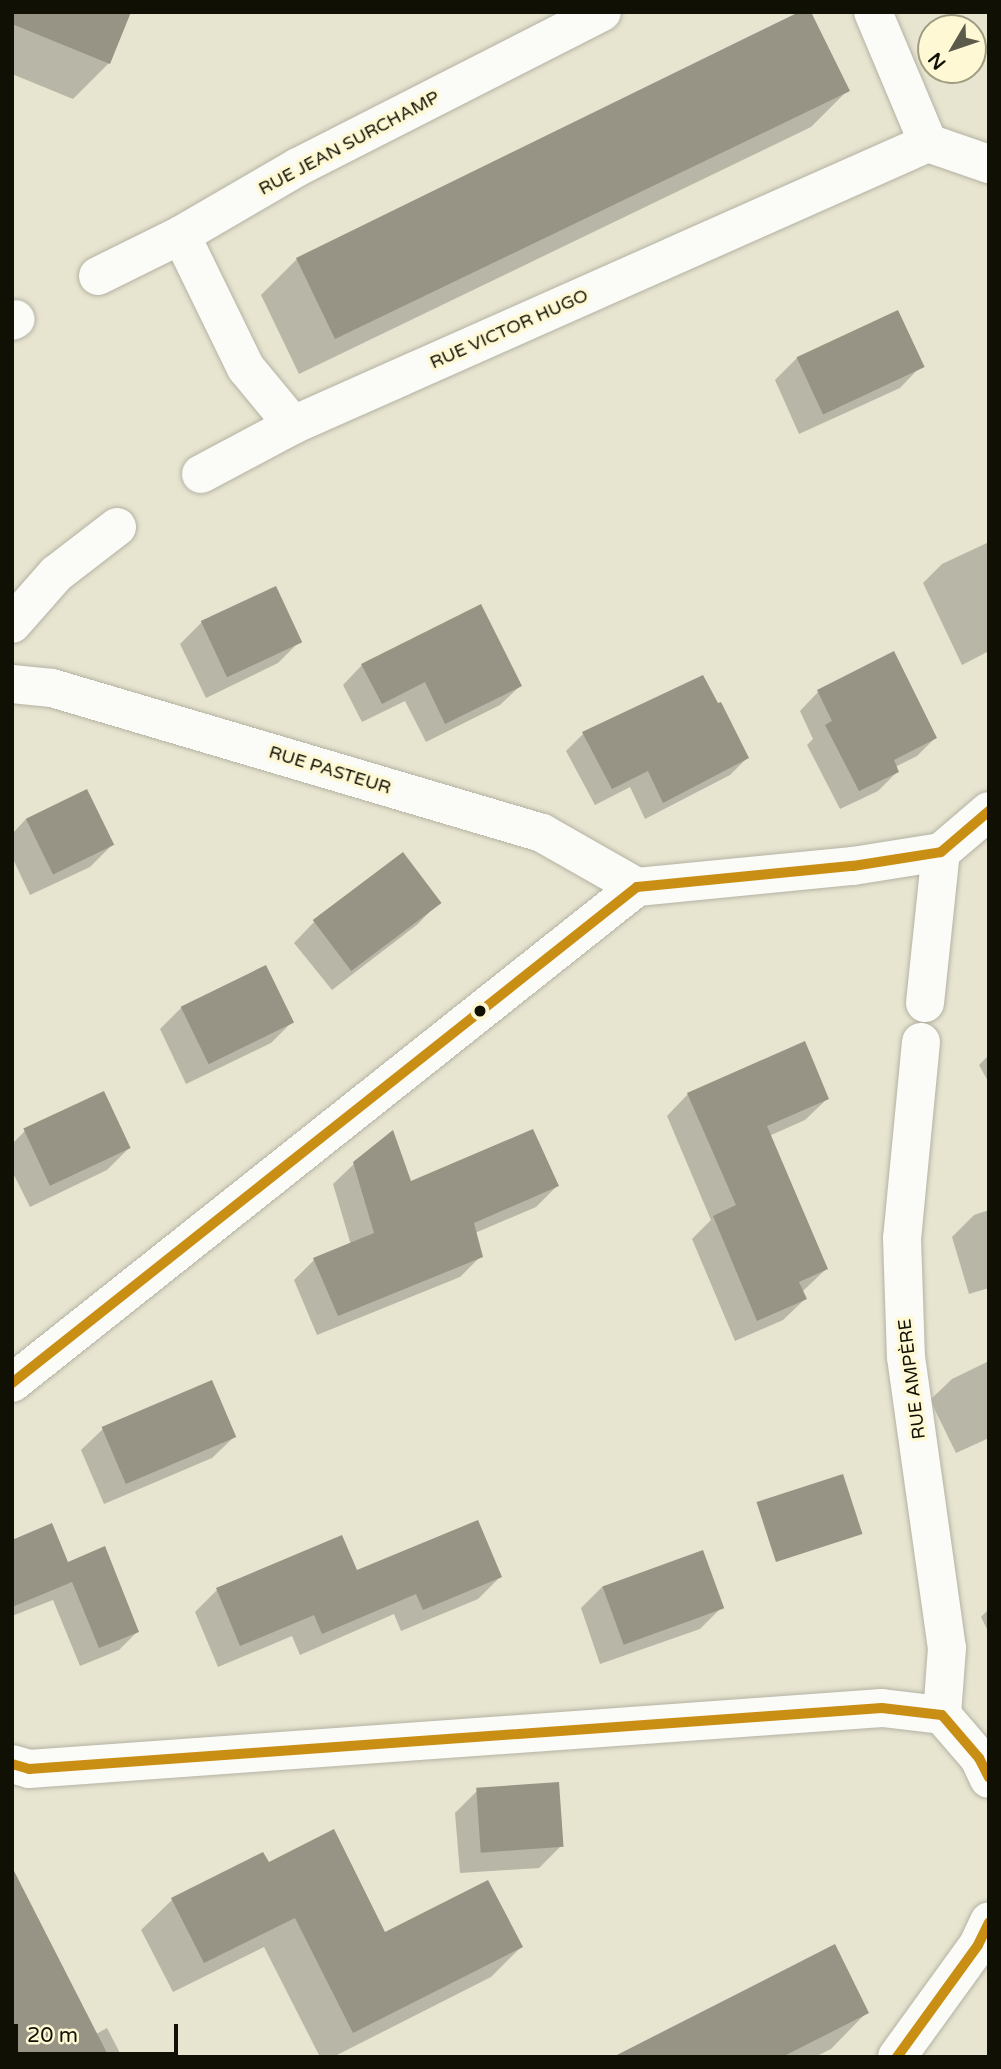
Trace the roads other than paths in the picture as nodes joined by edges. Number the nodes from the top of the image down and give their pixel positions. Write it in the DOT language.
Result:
graph roads {
  1 [pos="602,12"];
  2 [pos="873,12"];
  3 [pos="928,143"];
  4 [pos="989,164"];
  5 [pos="181,235"];
  6 [pos="98,276"];
  7 [pos="293,425"];
  8 [pos="201,474"];
  9 [pos="117,527"];
  10 [pos="12,624"];
  11 [pos="12,684"];
  12 [pos="989,811"];
  13 [pos="941,852"];
  14 [pos="637,887"];
  15 [pos="925,1003"];
  16 [pos="921,1042"];
  17 [pos="12,1383"];
  18 [pos="942,1715"];
  19 [pos="12,1764"];
  20 [pos="989,1779"];
  21 [pos="989,1922"];
  22 [pos="897,2057"];
  1 -- 5 [label="street, RUE JEAN SURCHAMP"];
  2 -- 3 [label="street"];
  3 -- 4 [label="street"];
  3 -- 7 [label="street, RUE VICTOR HUGO"];
  5 -- 6 [label="street, RUE JEAN SURCHAMP"];
  5 -- 7 [label="street"];
  7 -- 8 [label="street"];
  9 -- 10 [label="street"];
  11 -- 14 [label="street, RUE PASTEUR"];
  12 -- 13 [label="street"];
  13 -- 14 [label="street"];
  13 -- 15 [label="street"];
  14 -- 17 [label="street"];
  16 -- 18 [label="street, RUE AMPÈRE"];
  18 -- 19 [label="street"];
  18 -- 20 [label="street"];
  21 -- 22 [label="street"];
}
